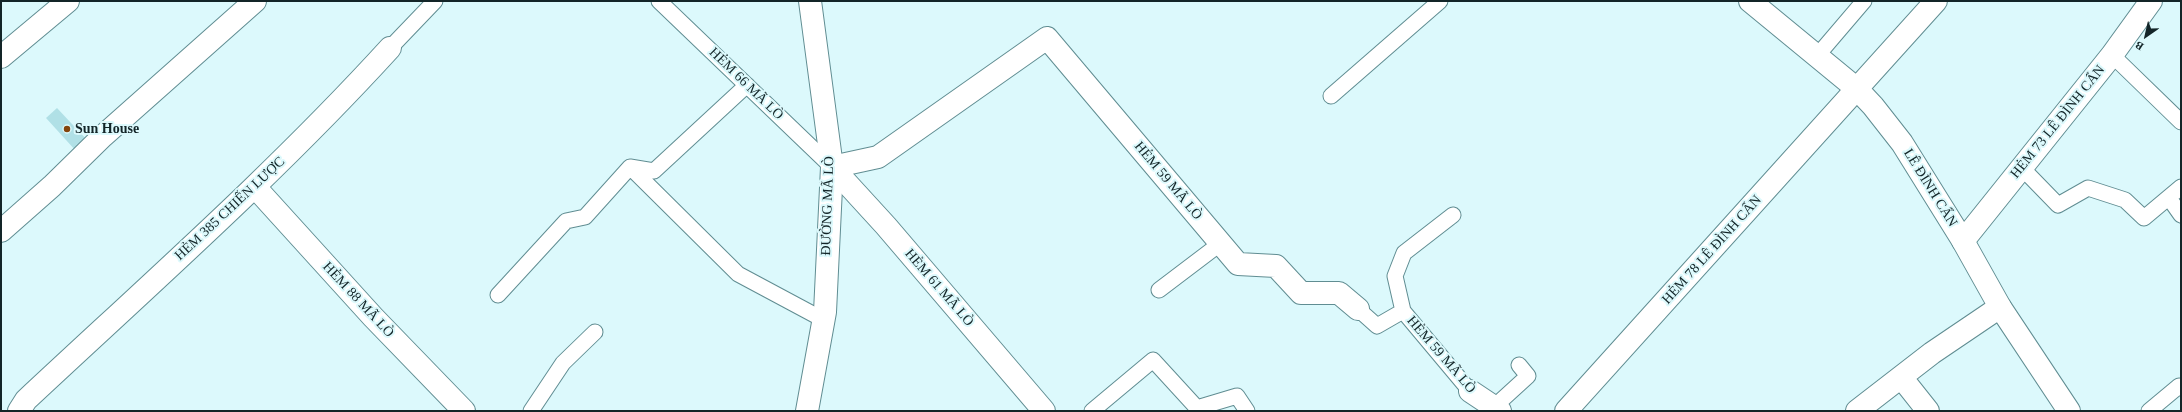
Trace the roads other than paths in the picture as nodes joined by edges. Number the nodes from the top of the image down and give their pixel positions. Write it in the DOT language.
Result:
graph roads {
  1 [pos="68,1"];
  2 [pos="255,1"];
  3 [pos="435,1"];
  4 [pos="659,1"];
  5 [pos="810,1"];
  6 [pos="1440,1"];
  7 [pos="1750,1"];
  8 [pos="1864,1"];
  9 [pos="1936,1"];
  10 [pos="2151,1"];
  11 [pos="390,48"];
  12 [pos="2112,54"];
  13 [pos="1817,56"];
  14 [pos="1,57"];
  15 [pos="747,85"];
  16 [pos="1857,89"];
  17 [pos="1331,96"];
  18 [pos="2181,122"];
  19 [pos="630,167"];
  20 [pos="832,167"];
  21 [pos="2022,168"];
  22 [pos="255,187"];
  23 [pos="2181,187"];
  24 [pos="2168,198"];
  25 [pos="1453,215"];
  26 [pos="2181,215"];
  27 [pos="1,231"];
  28 [pos="1963,241"];
  29 [pos="1221,243"];
  30 [pos="1159,290"];
  31 [pos="498,295"];
  32 [pos="2000,307"];
  33 [pos="1358,309"];
  34 [pos="1403,311"];
  35 [pos="824,320"];
  36 [pos="595,332"];
  37 [pos="1519,365"];
  38 [pos="1901,377"];
  39 [pos="2181,388"];
  40 [pos="1470,391"];
  41 [pos="1497,409"];
  42 [pos="19,411"];
  43 [pos="464,411"];
  44 [pos="531,411"];
  45 [pos="806,411"];
  46 [pos="1044,411"];
  47 [pos="1092,411"];
  48 [pos="1247,411"];
  49 [pos="1566,411"];
  50 [pos="1857,411"];
  51 [pos="1928,411"];
  52 [pos="2069,411"];
  53 [pos="2149,411"];
  1 -- 14 [label="street"];
  2 -- 27 [label="street"];
  3 -- 11 [label="lane, HẺM 385 CHIẾN LƯỢC"];
  4 -- 15 [label="lane, HẺM 66 MÃ LÒ"];
  5 -- 20 [label="street, ĐƯỜNG MÃ LÒ"];
  6 -- 17 [label="lane"];
  7 -- 13 [label="street, LÊ ĐÌNH CẨN"];
  8 -- 13 [label="lane"];
  9 -- 16 [label="street, HẺM 78 LÊ ĐÌNH CẨN"];
  10 -- 12 [label="street, HẺM 73 LÊ ĐÌNH CẨN"];
  11 -- 22 [label="street, HẺM 385 CHIẾN LƯỢC"];
  12 -- 18 [label="lane"];
  12 -- 21 [label="street, HẺM 73 LÊ ĐÌNH CẨN"];
  13 -- 16 [label="street, LÊ ĐÌNH CẨN"];
  15 -- 19 [label="lane"];
  15 -- 20 [label="lane, HẺM 66 MÃ LÒ"];
  16 -- 28 [label="street, LÊ ĐÌNH CẨN"];
  16 -- 49 [label="street, HẺM 78 LÊ ĐÌNH CẨN"];
  19 -- 31 [label="lane"];
  19 -- 35 [label="lane"];
  20 -- 29 [label="street, HẺM 59 MÃ LÒ"];
  20 -- 35 [label="street, ĐƯỜNG MÃ LÒ"];
  20 -- 46 [label="street, HẺM 61 MÃ LÒ"];
  21 -- 24 [label="lane"];
  21 -- 28 [label="street, HẺM 73 LÊ ĐÌNH CẨN"];
  22 -- 42 [label="street, HẺM 385 CHIẾN LƯỢC"];
  22 -- 43 [label="street, HẺM 88 MÃ LÒ"];
  23 -- 24 [label="lane"];
  24 -- 26 [label="lane"];
  25 -- 34 [label="lane"];
  28 -- 32 [label="street, LÊ ĐÌNH CẨN"];
  29 -- 30 [label="lane"];
  29 -- 33 [label="street, HẺM 59 MÃ LÒ"];
  32 -- 38 [label="street"];
  32 -- 52 [label="street, LÊ ĐÌNH CẨN"];
  33 -- 34 [label="lane, HẺM 59 MÃ LÒ"];
  34 -- 40 [label="lane, HẺM 59 MÃ LÒ"];
  35 -- 45 [label="street, ĐƯỜNG MÃ LÒ"];
  36 -- 44 [label="lane"];
  37 -- 41 [label="lane"];
  38 -- 50 [label="street"];
  38 -- 51 [label="street"];
  39 -- 53 [label="lane"];
  40 -- 41 [label="street, HẺM 59 MÃ LÒ"];
  47 -- 48 [label="lane"];
}
